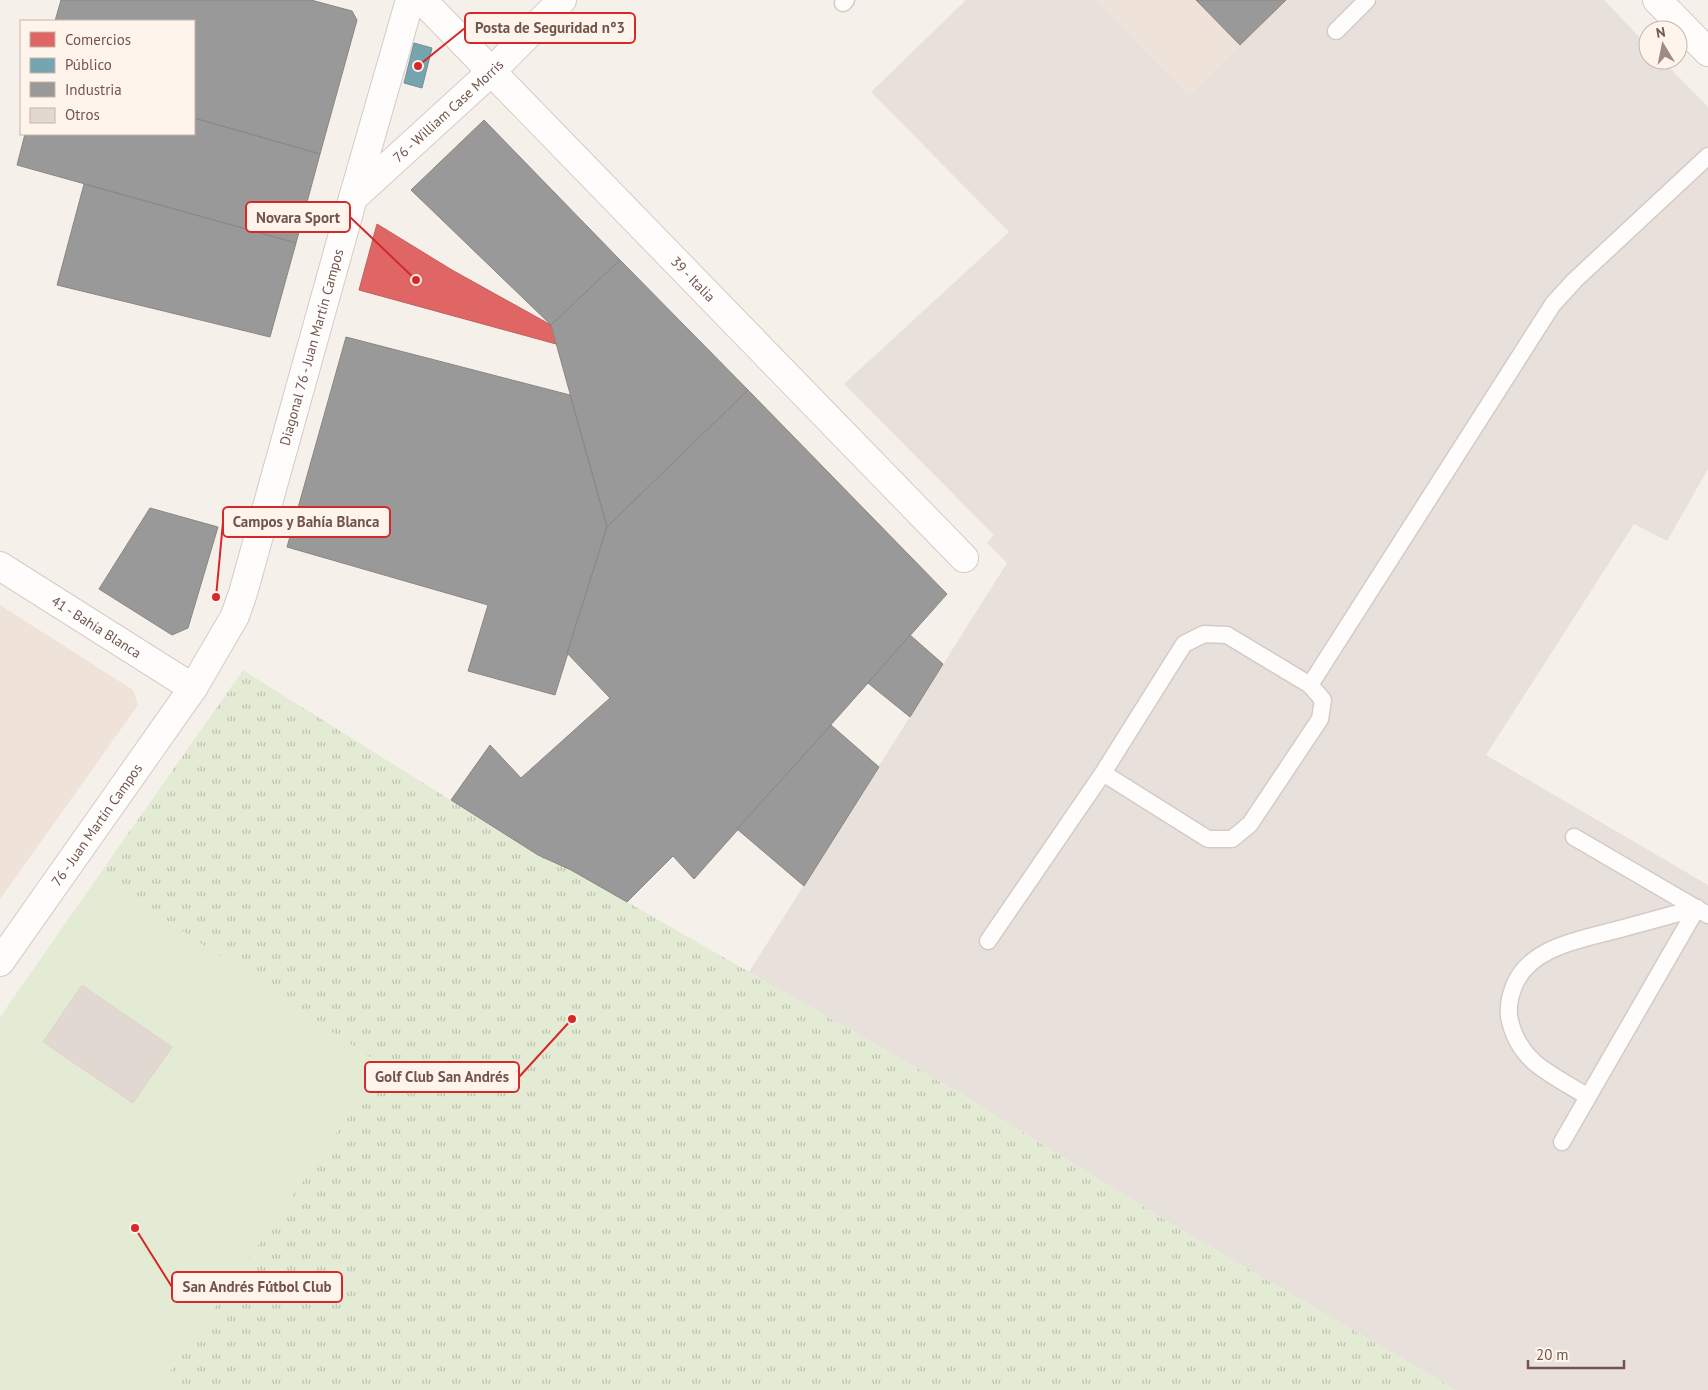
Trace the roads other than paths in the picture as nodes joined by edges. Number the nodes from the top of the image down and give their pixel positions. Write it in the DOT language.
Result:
graph roads {
  1 [pos="410,0"];
  2 [pos="422,0"];
  3 [pos="562,0"];
  4 [pos="1367,0"];
  5 [pos="1657,0"];
  6 [pos="1336,31"];
  7 [pos="1708,52"];
  8 [pos="491,72"];
  9 [pos="1708,156"];
  10 [pos="353,198"];
  11 [pos="964,558"];
  12 [pos="0,566"];
  13 [pos="1310,685"];
  14 [pos="193,688"];
  15 [pos="1103,773"];
  16 [pos="1574,837"];
  17 [pos="1703,912"];
  18 [pos="988,941"];
  19 [pos="0,962"];
  20 [pos="1588,1097"];
  21 [pos="1562,1142"];
  1 -- 10 [label="street, Diagonal 76 - Juan Martín Campos"];
  2 -- 8 [label="street, 39 - Italia"];
  3 -- 8 [label="street, 76 - William Case Morris"];
  4 -- 6 [label="lane"];
  5 -- 7 [label="street"];
  8 -- 10 [label="street, 76 - William Case Morris"];
  8 -- 11 [label="street, 39 - Italia"];
  9 -- 13 [label="lane"];
  10 -- 14 [label="street, Diagonal 76 - Juan Martín Campos"];
  12 -- 14 [label="street, 41 - Bahía Blanca"];
  13 -- 15 [label="lane"];
  13 -- 15 [label="lane"];
  14 -- 19 [label="street, 76 - Juan Martín Campos"];
  15 -- 18 [label="lane"];
  16 -- 17 [label="lane"];
  17 -- 20 [label="lane"];
  17 -- 20 [label="lane"];
  20 -- 21 [label="lane"];
}
